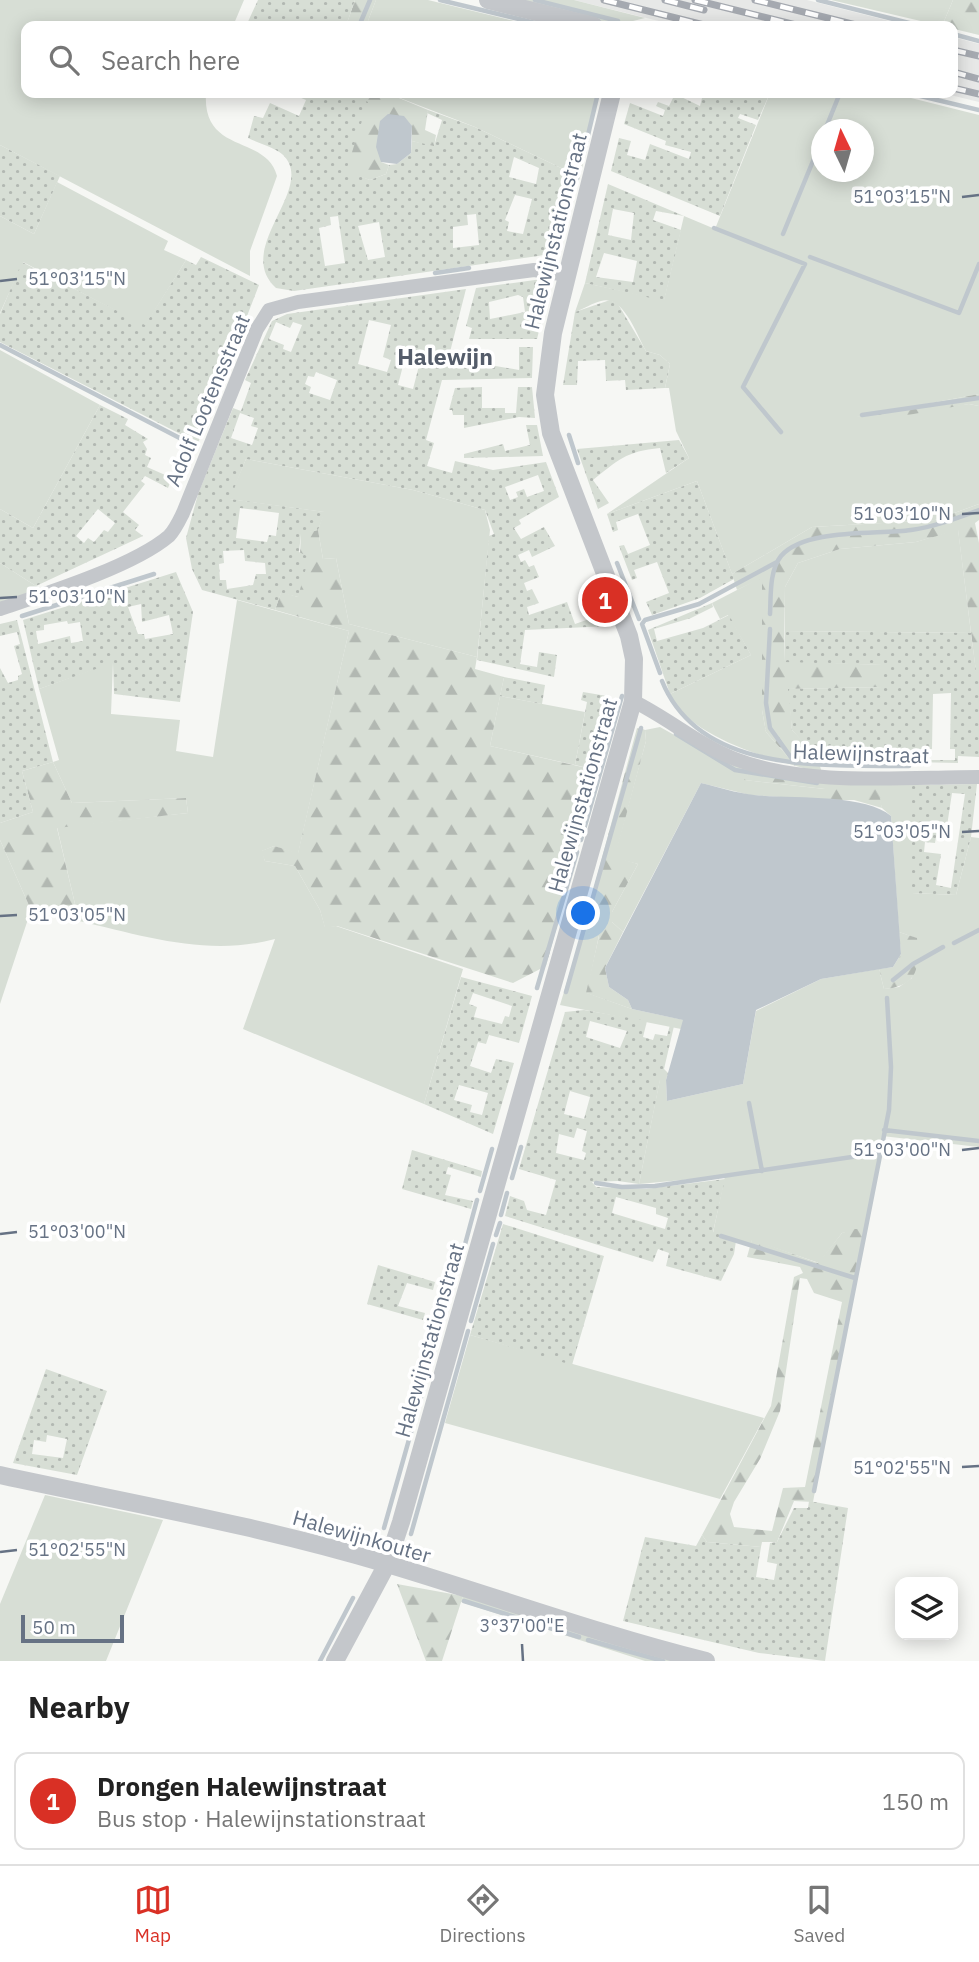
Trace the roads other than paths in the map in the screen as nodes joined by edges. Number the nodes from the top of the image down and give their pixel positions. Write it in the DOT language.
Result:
graph roads {
  1 [pos="488,0"];
  2 [pos="574,21"];
  3 [pos="611,98"];
  4 [pos="567,275"];
  5 [pos="0,609"];
  6 [pos="634,701"];
  7 [pos="979,777"];
  8 [pos="0,1475"];
  9 [pos="387,1564"];
  10 [pos="335,1661"];
  11 [pos="706,1661"];
  1 -- 2 [label="street"];
  3 -- 4 [label="street, Halewijnstationstraat"];
  4 -- 5 [label="street, Adolf Lootensstraat"];
  4 -- 6 [label="street, Halewijnstationstraat"];
  6 -- 7 [label="street, Halewijnstraat"];
  6 -- 9 [label="street, Halewijnstationstraat"];
  8 -- 9 [label="street, Halewijnkouter"];
  9 -- 10 [label="street, Halewijnstationstraat"];
  9 -- 11 [label="street, Halewijnkouter"];
}
